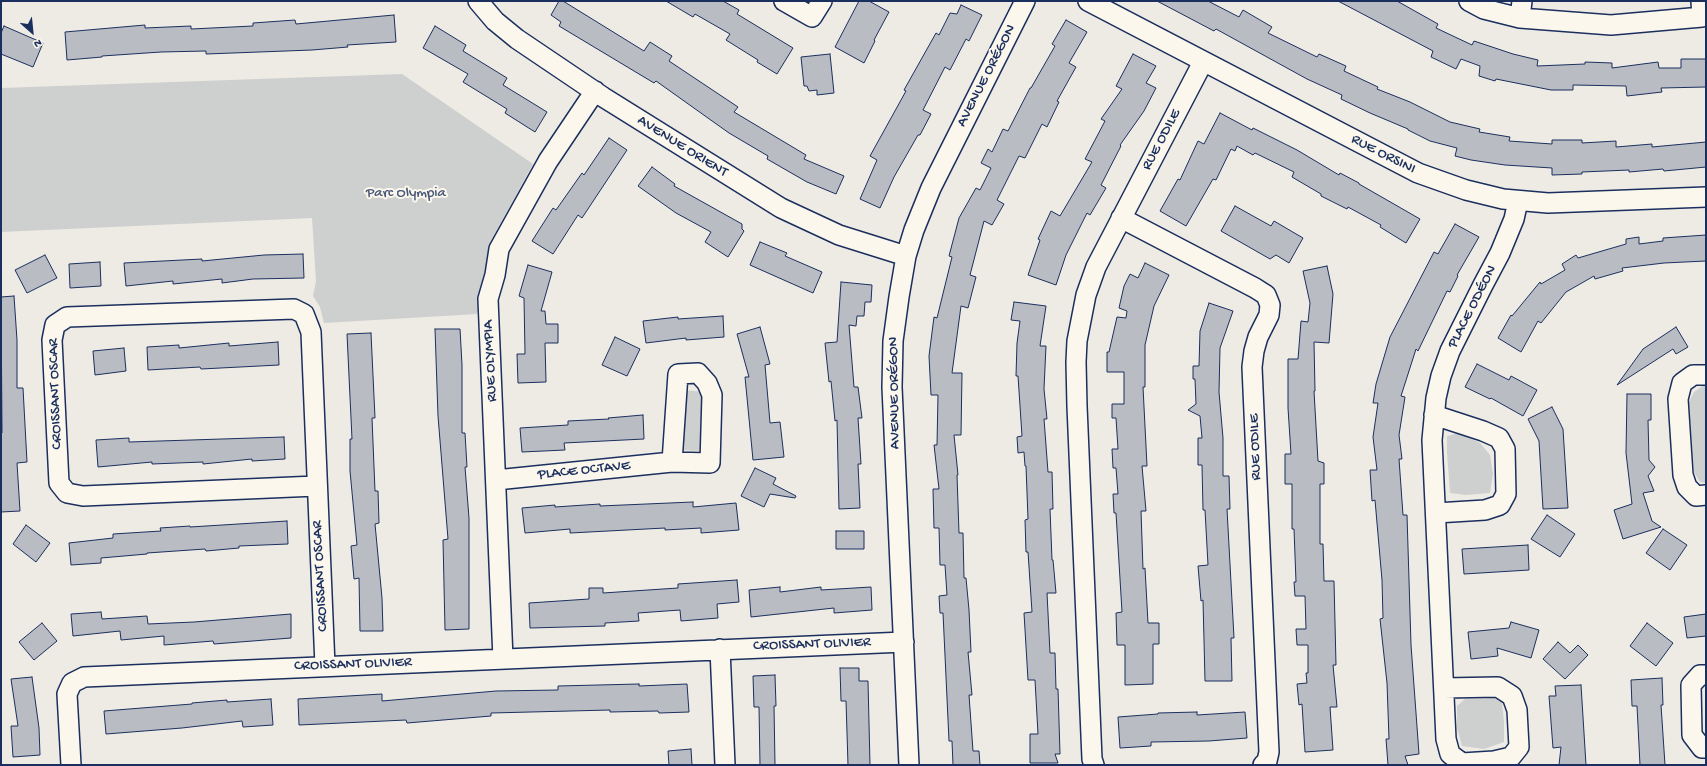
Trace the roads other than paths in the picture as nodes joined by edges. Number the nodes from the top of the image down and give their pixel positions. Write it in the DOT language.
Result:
graph roads {
  1 [pos="478,1"];
  2 [pos="784,1"];
  3 [pos="822,1"];
  4 [pos="1025,1"];
  5 [pos="1088,1"];
  6 [pos="1469,1"];
  7 [pos="1701,1"];
  8 [pos="1521,9"];
  9 [pos="1203,62"];
  10 [pos="595,91"];
  11 [pos="1706,197"];
  12 [pos="1518,201"];
  13 [pos="1121,218"];
  14 [pos="906,256"];
  15 [pos="1706,375"];
  16 [pos="1434,415"];
  17 [pos="672,462"];
  18 [pos="496,480"];
  19 [pos="316,486"];
  20 [pos="1706,495"];
  21 [pos="1436,513"];
  22 [pos="904,642"];
  23 [pos="720,649"];
  24 [pos="503,659"];
  25 [pos="325,666"];
  26 [pos="1706,675"];
  27 [pos="1444,688"];
  28 [pos="1706,748"];
  29 [pos="71,765"];
  30 [pos="725,765"];
  31 [pos="909,765"];
  32 [pos="1094,765"];
  33 [pos="1263,765"];
  1 -- 10 [label="street, AVENUE ORIENT"];
  2 -- 3 [label="street"];
  4 -- 14 [label="street, AVENUE ORÉGON"];
  5 -- 9 [label="street, RUE ORSINI"];
  6 -- 8 [label="street"];
  7 -- 8 [label="street"];
  9 -- 12 [label="street, RUE ORSINI"];
  9 -- 13 [label="street, RUE ODILE"];
  10 -- 14 [label="street, AVENUE ORIENT"];
  10 -- 18 [label="street, RUE OLYMPIA"];
  11 -- 12 [label="street, RUE ORSINI"];
  12 -- 16 [label="street, PLACE ODÉON"];
  13 -- 32 [label="street, RUE ODILE"];
  13 -- 33 [label="street, RUE ODILE"];
  14 -- 22 [label="street, AVENUE ORÉGON"];
  15 -- 20 [label="street"];
  16 -- 21 [label="street, PLACE ODÉON"];
  16 -- 21 [label="street"];
  17 -- 17 [label="street, PLACE OCTAVE"];
  17 -- 18 [label="street, PLACE OCTAVE"];
  18 -- 24 [label="street, RUE OLYMPIA"];
  19 -- 19 [label="street, CROISSANT OSCAR"];
  19 -- 25 [label="street, CROISSANT OSCAR"];
  21 -- 27 [label="street, PLACE ODÉON"];
  22 -- 23 [label="street, CROISSANT OLIVIER"];
  22 -- 31 [label="street, AVENUE ORÉGON"];
  23 -- 24 [label="street, CROISSANT OLIVIER"];
  23 -- 30 [label="street"];
  24 -- 25 [label="street, CROISSANT OLIVIER"];
  25 -- 29 [label="street, CROISSANT OLIVIER"];
  26 -- 28 [label="street"];
  27 -- 27 [label="street, PLACE ODÉON"];
}
